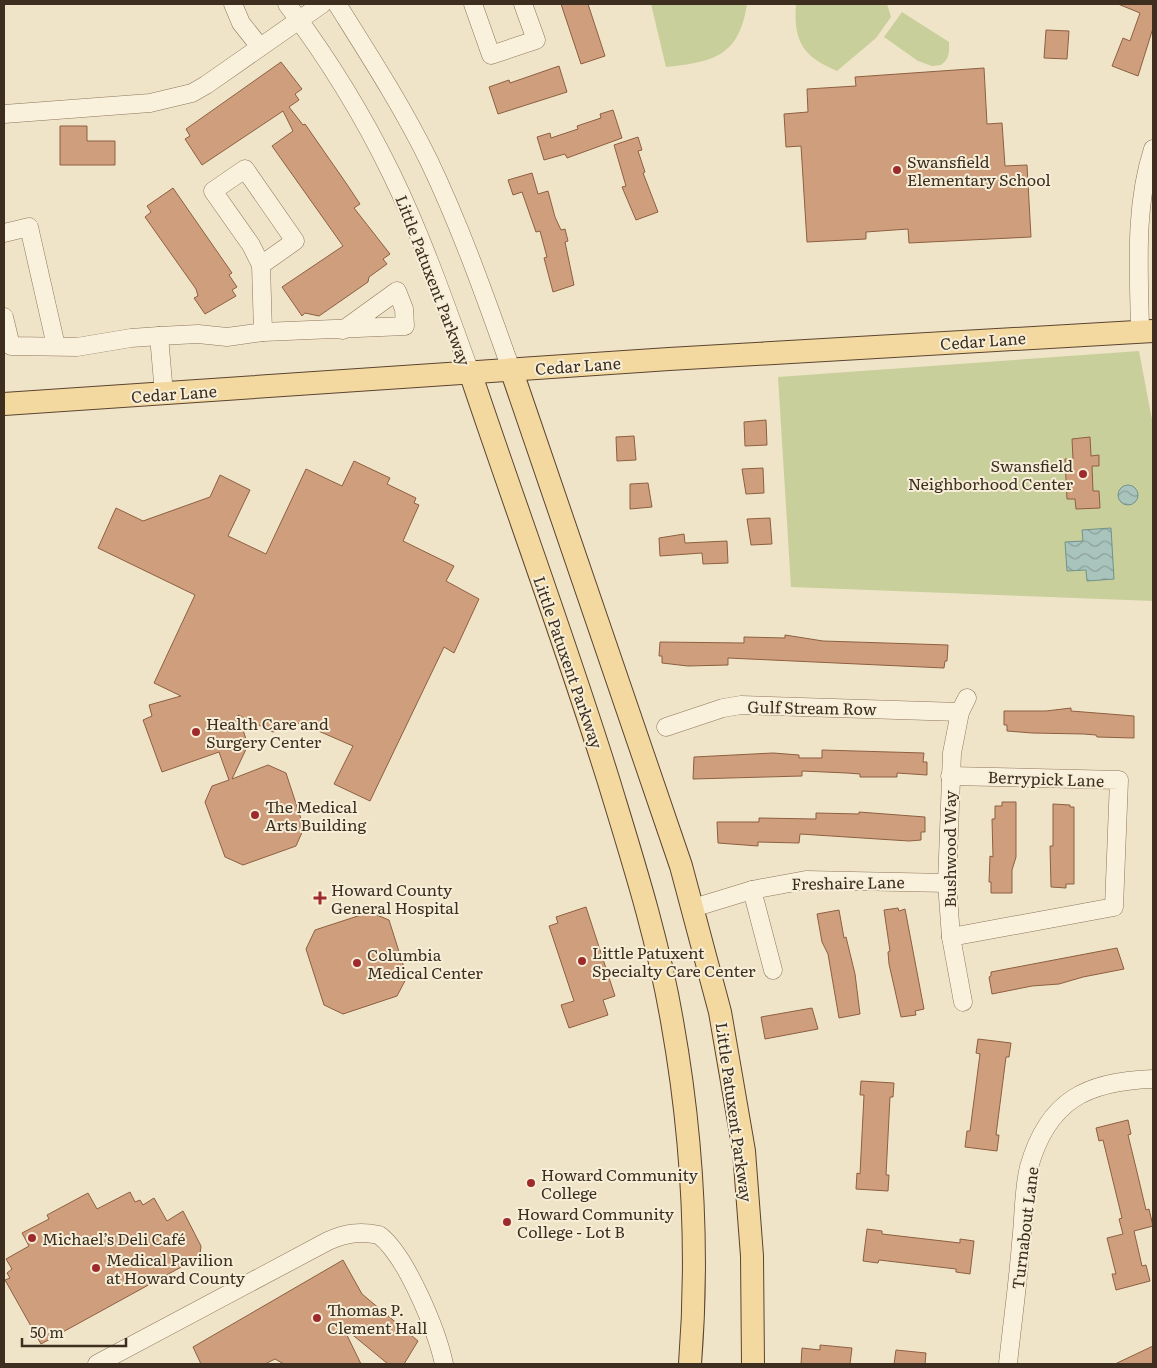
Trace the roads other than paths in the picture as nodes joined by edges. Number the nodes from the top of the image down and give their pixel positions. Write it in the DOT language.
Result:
graph roads {
  1 [pos="233,4"];
  2 [pos="287,4"];
  3 [pos="322,4"];
  4 [pos="337,4"];
  5 [pos="473,4"];
  6 [pos="523,4"];
  7 [pos="300,20"];
  8 [pos="260,47"];
  9 [pos="4,114"];
  10 [pos="1153,149"];
  11 [pos="4,233"];
  12 [pos="261,265"];
  13 [pos="4,317"];
  14 [pos="343,330"];
  15 [pos="1146,331"];
  16 [pos="263,332"];
  17 [pos="159,336"];
  18 [pos="56,346"];
  19 [pos="511,369"];
  20 [pos="470,372"];
  21 [pos="164,394"];
  22 [pos="4,404"];
  23 [pos="964,705"];
  24 [pos="666,727"];
  25 [pos="950,776"];
  26 [pos="947,883"];
  27 [pos="752,890"];
  28 [pos="693,908"];
  29 [pos="951,937"];
  30 [pos="773,970"];
  31 [pos="963,1002"];
  32 [pos="1153,1079"];
  33 [pos="98,1364"];
  34 [pos="444,1364"];
  35 [pos="690,1364"];
  36 [pos="753,1364"];
  37 [pos="1008,1364"];
  1 -- 8 [label="street"];
  2 -- 7 [label="street, Little Patuxent Parkway"];
  3 -- 7 [label="street"];
  4 -- 19 [label="street, Little Patuxent Parkway"];
  5 -- 6 [label="street"];
  7 -- 8 [label="street"];
  7 -- 20 [label="street, Little Patuxent Parkway"];
  8 -- 9 [label="street"];
  10 -- 15 [label="street"];
  11 -- 18 [label="street"];
  12 -- 12 [label="street"];
  12 -- 16 [label="street"];
  13 -- 18 [label="street"];
  14 -- 16 [label="street"];
  15 -- 19 [label="main road, Cedar Lane"];
  16 -- 17 [label="street"];
  17 -- 18 [label="street"];
  17 -- 21 [label="street"];
  19 -- 20 [label="main road, Cedar Lane"];
  19 -- 28 [label="main road, Little Patuxent Parkway"];
  20 -- 21 [label="main road, Cedar Lane"];
  20 -- 35 [label="main road, Little Patuxent Parkway"];
  21 -- 22 [label="main road, Cedar Lane"];
  23 -- 24 [label="street, Gulf Stream Row"];
  23 -- 25 [label="street, Bushwood Way"];
  25 -- 26 [label="street, Bushwood Way"];
  25 -- 29 [label="street, Berrypick Lane"];
  26 -- 27 [label="street, Freshaire Lane"];
  26 -- 29 [label="street, Bushwood Way"];
  27 -- 28 [label="street, Freshaire Lane"];
  27 -- 30 [label="street"];
  28 -- 36 [label="main road, Little Patuxent Parkway"];
  29 -- 31 [label="street, Bushwood Way"];
  32 -- 37 [label="street, Turnabout Lane"];
  33 -- 34 [label="street"];
}
